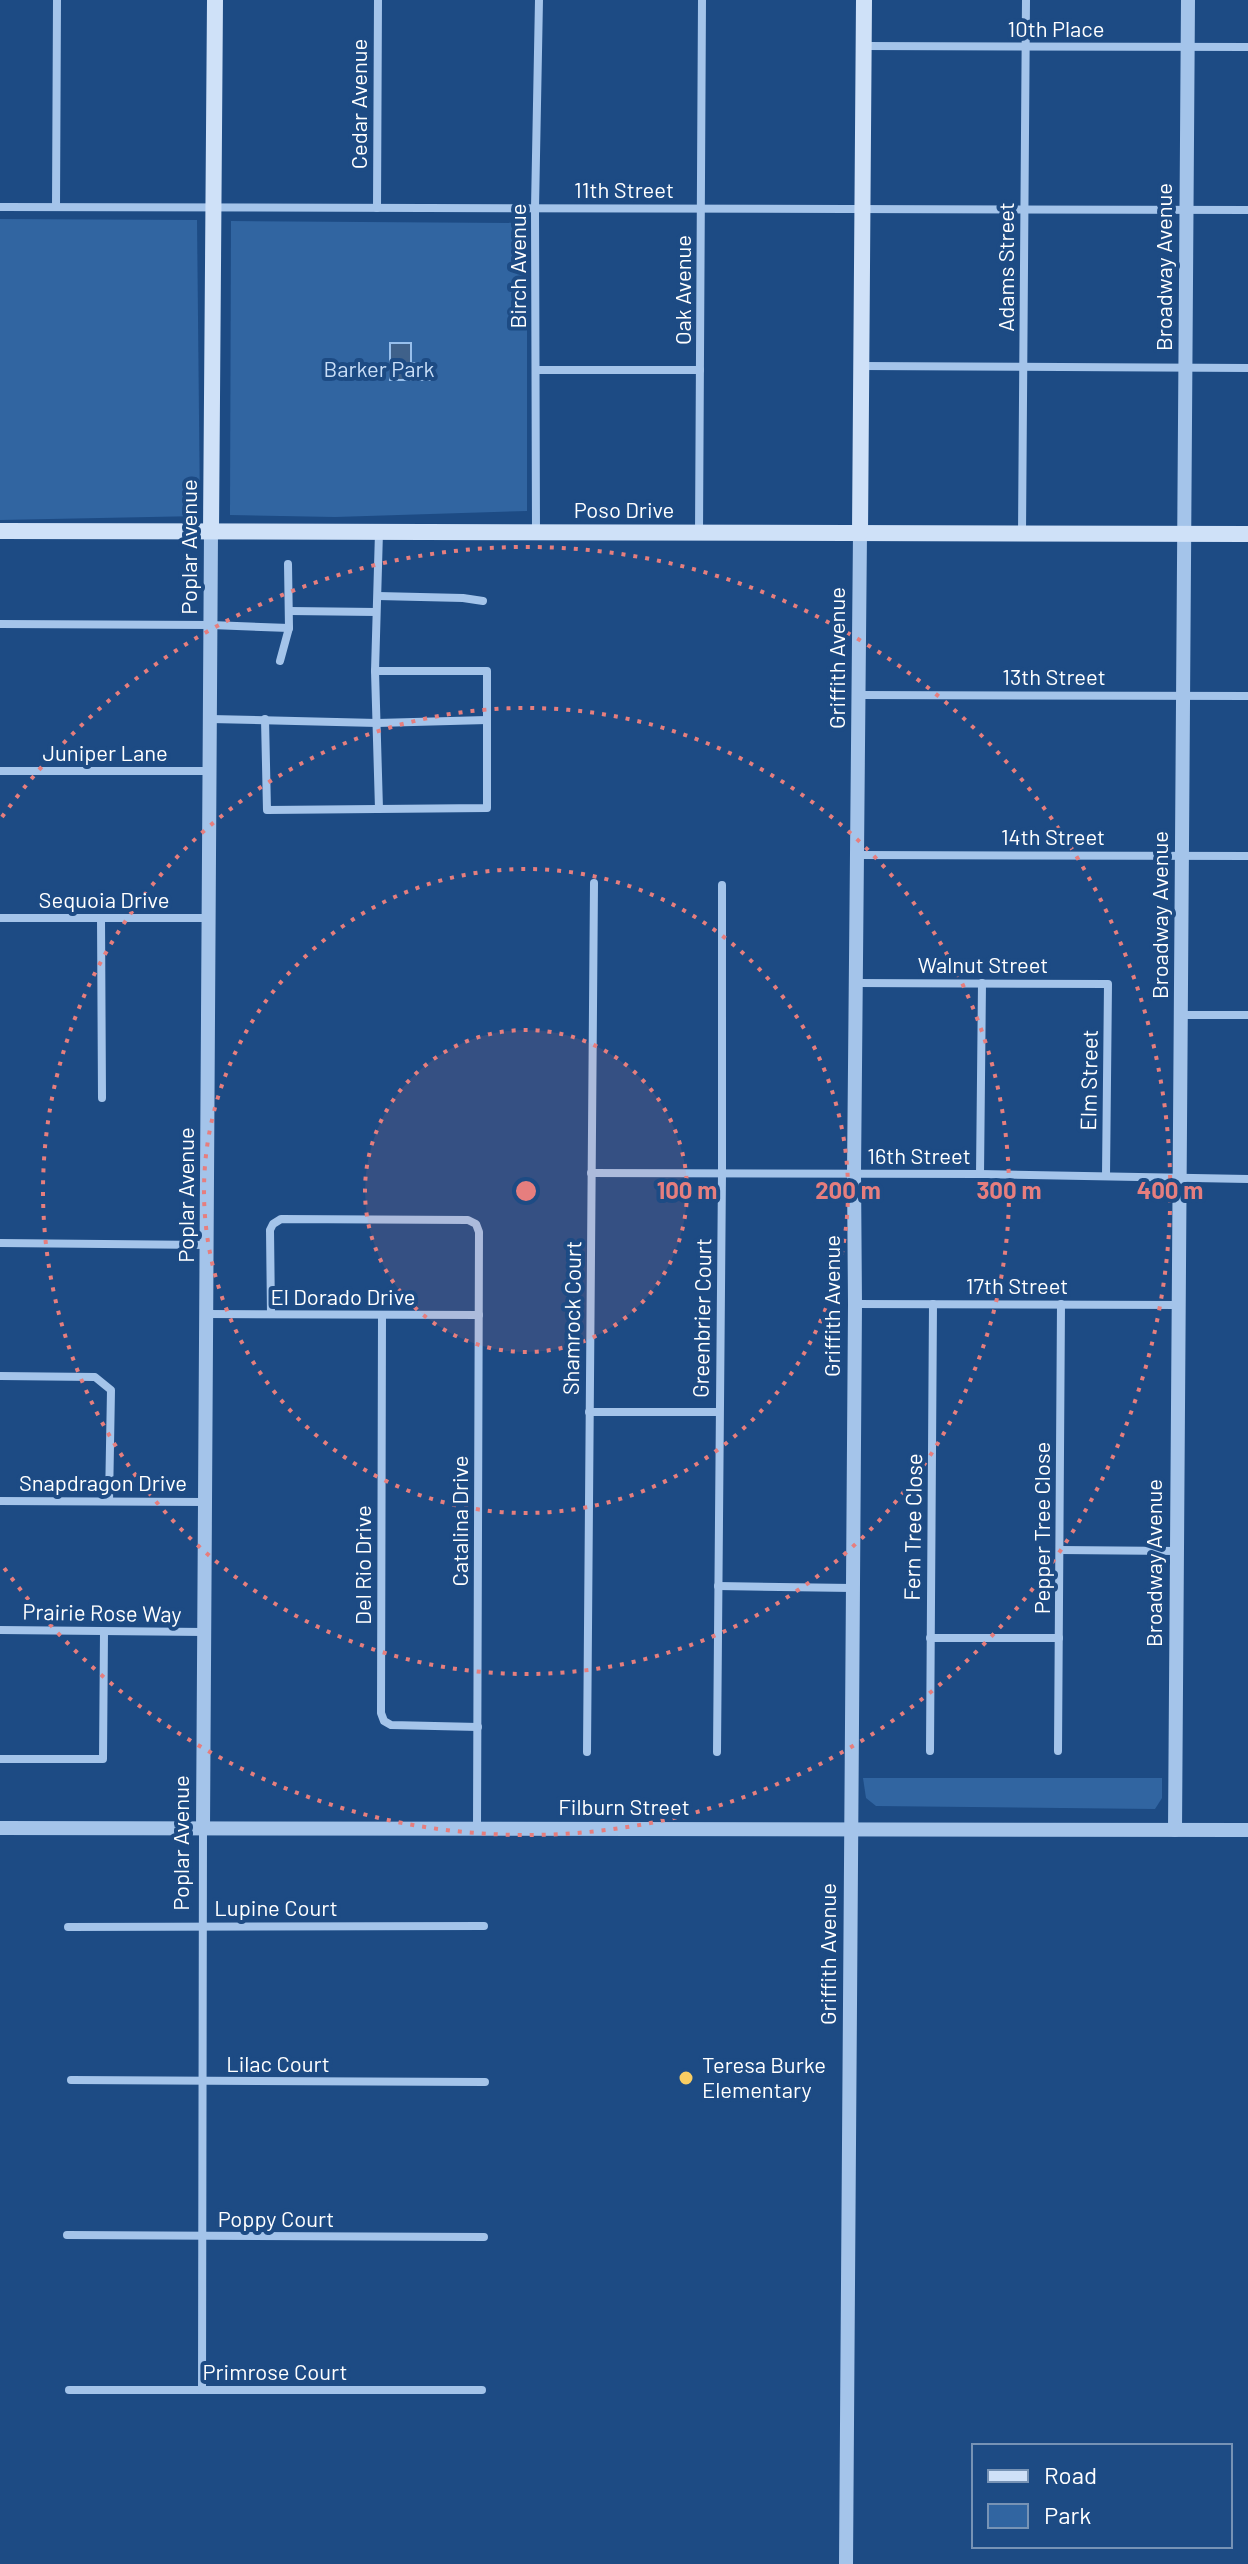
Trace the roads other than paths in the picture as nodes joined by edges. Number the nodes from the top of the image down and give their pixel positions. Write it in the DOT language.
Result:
graph roads {
  1 [pos="57,0"];
  2 [pos="215,0"];
  3 [pos="378,0"];
  4 [pos="539,0"];
  5 [pos="702,0"];
  6 [pos="864,0"];
  7 [pos="1026,0"];
  8 [pos="1188,0"];
  9 [pos="864,46"];
  10 [pos="1026,47"];
  11 [pos="1188,47"];
  12 [pos="1248,47"];
  13 [pos="0,207"];
  14 [pos="56,207"];
  15 [pos="212,207"];
  16 [pos="377,208"];
  17 [pos="535,208"];
  18 [pos="701,208"];
  19 [pos="863,209"];
  20 [pos="1025,209"];
  21 [pos="1187,209"];
  22 [pos="1248,210"];
  23 [pos="862,366"];
  24 [pos="1024,367"];
  25 [pos="1186,368"];
  26 [pos="1248,368"];
  27 [pos="536,370"];
  28 [pos="700,370"];
  29 [pos="0,531"];
  30 [pos="211,531"];
  31 [pos="379,532"];
  32 [pos="536,532"];
  33 [pos="699,533"];
  34 [pos="860,533"];
  35 [pos="1022,533"];
  36 [pos="1184,534"];
  37 [pos="1248,534"];
  38 [pos="288,564"];
  39 [pos="378,596"];
  40 [pos="483,601"];
  41 [pos="290,611"];
  42 [pos="376,612"];
  43 [pos="0,624"];
  44 [pos="211,625"];
  45 [pos="289,628"];
  46 [pos="280,661"];
  47 [pos="375,671"];
  48 [pos="859,695"];
  49 [pos="1183,696"];
  50 [pos="1248,696"];
  51 [pos="211,719"];
  52 [pos="265,719"];
  53 [pos="487,720"];
  54 [pos="377,723"];
  55 [pos="0,771"];
  56 [pos="211,771"];
  57 [pos="379,809"];
  58 [pos="858,855"];
  59 [pos="1182,855"];
  60 [pos="1248,856"];
  61 [pos="594,883"];
  62 [pos="722,885"];
  63 [pos="0,918"];
  64 [pos="101,918"];
  65 [pos="208,918"];
  66 [pos="857,983"];
  67 [pos="982,983"];
  68 [pos="1108,984"];
  69 [pos="1181,1015"];
  70 [pos="1248,1015"];
  71 [pos="102,1098"];
  72 [pos="591,1173"];
  73 [pos="722,1173"];
  74 [pos="854,1174"];
  75 [pos="980,1174"];
  76 [pos="1106,1176"];
  77 [pos="1180,1177"];
  78 [pos="1248,1179"];
  79 [pos="0,1243"];
  80 [pos="208,1245"];
  81 [pos="855,1304"];
  82 [pos="933,1304"];
  83 [pos="1061,1304"];
  84 [pos="1179,1305"];
  85 [pos="207,1314"];
  86 [pos="271,1314"];
  87 [pos="382,1315"];
  88 [pos="479,1315"];
  89 [pos="0,1376"];
  90 [pos="589,1412"];
  91 [pos="719,1412"];
  92 [pos="0,1501"];
  93 [pos="109,1501"];
  94 [pos="205,1502"];
  95 [pos="1060,1550"];
  96 [pos="1176,1551"];
  97 [pos="718,1586"];
  98 [pos="852,1588"];
  99 [pos="0,1630"];
  100 [pos="104,1632"];
  101 [pos="204,1632"];
  102 [pos="930,1638"];
  103 [pos="1059,1638"];
  104 [pos="478,1727"];
  105 [pos="930,1751"];
  106 [pos="1058,1751"];
  107 [pos="587,1752"];
  108 [pos="717,1752"];
  109 [pos="0,1759"];
  110 [pos="0,1828"];
  111 [pos="203,1828"];
  112 [pos="477,1828"];
  113 [pos="851,1829"];
  114 [pos="1175,1830"];
  115 [pos="1248,1830"];
  116 [pos="204,1926"];
  117 [pos="484,1926"];
  118 [pos="68,1927"];
  119 [pos="71,2080"];
  120 [pos="204,2082"];
  121 [pos="485,2082"];
  122 [pos="67,2235"];
  123 [pos="204,2236"];
  124 [pos="484,2237"];
  125 [pos="69,2390"];
  126 [pos="202,2390"];
  127 [pos="482,2390"];
  128 [pos="846,2564"];
  1 -- 14 [label="street"];
  2 -- 15 [label="main road, Poplar Avenue"];
  3 -- 16 [label="street, Cedar Avenue"];
  4 -- 17 [label="street, Birch Avenue"];
  5 -- 18 [label="street, Oak Avenue"];
  6 -- 9 [label="main road, Griffith Avenue"];
  7 -- 10 [label="street, Adams Street"];
  8 -- 11 [label="street, Broadway Avenue"];
  9 -- 10 [label="street, 10th Place"];
  9 -- 19 [label="main road, Griffith Avenue"];
  10 -- 11 [label="street, 10th Place"];
  10 -- 20 [label="street, Adams Street"];
  11 -- 12 [label="street, 10th Place"];
  11 -- 21 [label="street, Broadway Avenue"];
  13 -- 14 [label="street, 11th Street"];
  14 -- 15 [label="street, 11th Street"];
  15 -- 16 [label="street, 11th Street"];
  15 -- 30 [label="main road, Poplar Avenue"];
  16 -- 17 [label="street, 11th Street"];
  17 -- 18 [label="street, 11th Street"];
  17 -- 27 [label="street, Birch Avenue"];
  18 -- 19 [label="street, 11th Street"];
  18 -- 28 [label="street, Oak Avenue"];
  19 -- 20 [label="street, 11th Street"];
  19 -- 23 [label="main road, Griffith Avenue"];
  20 -- 21 [label="street, 11th Street"];
  20 -- 24 [label="street, Adams Street"];
  21 -- 22 [label="street, 11th Street"];
  21 -- 25 [label="street, Broadway Avenue"];
  23 -- 24 [label="street"];
  23 -- 34 [label="main road, Griffith Avenue"];
  24 -- 25 [label="street"];
  24 -- 35 [label="street, Adams Street"];
  25 -- 26 [label="street"];
  25 -- 36 [label="street, Broadway Avenue"];
  27 -- 28 [label="street"];
  27 -- 32 [label="street, Birch Avenue"];
  28 -- 33 [label="street, Oak Avenue"];
  29 -- 30 [label="main road, Poso Drive"];
  30 -- 31 [label="main road, Poso Drive"];
  30 -- 44 [label="street, Poplar Avenue"];
  31 -- 32 [label="main road, Poso Drive"];
  31 -- 39 [label="street"];
  32 -- 33 [label="main road, Poso Drive"];
  33 -- 34 [label="main road, Poso Drive"];
  34 -- 35 [label="main road, Poso Drive"];
  34 -- 48 [label="street, Griffith Avenue"];
  35 -- 36 [label="main road, Poso Drive"];
  36 -- 37 [label="main road, Poso Drive"];
  36 -- 49 [label="street, Broadway Avenue"];
  38 -- 41 [label="street"];
  39 -- 40 [label="street"];
  39 -- 42 [label="street"];
  41 -- 42 [label="street"];
  41 -- 45 [label="street"];
  42 -- 47 [label="street"];
  43 -- 44 [label="street"];
  44 -- 45 [label="street"];
  44 -- 51 [label="street, Poplar Avenue"];
  45 -- 46 [label="street"];
  47 -- 53 [label="street"];
  47 -- 54 [label="street"];
  48 -- 49 [label="street, 13th Street"];
  48 -- 58 [label="street, Griffith Avenue"];
  49 -- 50 [label="street, 13th Street"];
  49 -- 59 [label="street, Broadway Avenue"];
  51 -- 52 [label="street"];
  51 -- 56 [label="street, Poplar Avenue"];
  52 -- 54 [label="street"];
  52 -- 57 [label="street"];
  53 -- 54 [label="street"];
  53 -- 57 [label="street"];
  54 -- 57 [label="street"];
  55 -- 56 [label="street, Juniper Lane"];
  56 -- 65 [label="street, Poplar Avenue"];
  58 -- 59 [label="street, 14th Street"];
  58 -- 66 [label="street, Griffith Avenue"];
  59 -- 60 [label="street, 14th Street"];
  59 -- 69 [label="street, Broadway Avenue"];
  61 -- 72 [label="street, Shamrock Court"];
  62 -- 73 [label="street, Greenbrier Court"];
  63 -- 64 [label="street, Sequoia Drive"];
  64 -- 65 [label="street, Sequoia Drive"];
  64 -- 71 [label="street"];
  65 -- 80 [label="street, Poplar Avenue"];
  66 -- 67 [label="street, Walnut Street"];
  66 -- 74 [label="street, Griffith Avenue"];
  67 -- 68 [label="street, Walnut Street"];
  67 -- 75 [label="street"];
  68 -- 76 [label="street, Elm Street"];
  69 -- 70 [label="street"];
  69 -- 77 [label="street, Broadway Avenue"];
  72 -- 73 [label="street, 16th Street"];
  72 -- 90 [label="street, Shamrock Court"];
  73 -- 74 [label="street, 16th Street"];
  73 -- 91 [label="street, Greenbrier Court"];
  74 -- 75 [label="street, 16th Street"];
  74 -- 81 [label="street, Griffith Avenue"];
  75 -- 76 [label="street, 16th Street"];
  76 -- 77 [label="street, 16th Street"];
  77 -- 78 [label="street, 16th Street"];
  77 -- 84 [label="street, Broadway Avenue"];
  79 -- 80 [label="street"];
  80 -- 85 [label="street, Poplar Avenue"];
  81 -- 82 [label="street, 17th Street"];
  81 -- 98 [label="street, Griffith Avenue"];
  82 -- 83 [label="street, 17th Street"];
  82 -- 102 [label="street, Fern Tree Close"];
  83 -- 84 [label="street, 17th Street"];
  83 -- 95 [label="street, Pepper Tree Close"];
  84 -- 96 [label="street, Broadway Avenue"];
  85 -- 86 [label="street, El Dorado Drive"];
  85 -- 94 [label="street, Poplar Avenue"];
  86 -- 87 [label="street, El Dorado Drive"];
  86 -- 88 [label="street, Catalina Drive"];
  87 -- 88 [label="street, El Dorado Drive"];
  87 -- 104 [label="street, Del Rio Drive"];
  88 -- 104 [label="street, Catalina Drive"];
  89 -- 93 [label="street"];
  90 -- 91 [label="street"];
  90 -- 107 [label="street, Shamrock Court"];
  91 -- 97 [label="street, Greenbrier Court"];
  92 -- 93 [label="street, Snapdragon Drive"];
  93 -- 94 [label="street, Snapdragon Drive"];
  94 -- 101 [label="street, Poplar Avenue"];
  95 -- 96 [label="street"];
  95 -- 103 [label="street, Pepper Tree Close"];
  96 -- 114 [label="street, Broadway Avenue"];
  97 -- 98 [label="street"];
  97 -- 108 [label="street, Greenbrier Court"];
  98 -- 113 [label="street, Griffith Avenue"];
  99 -- 100 [label="street, Prairie Rose Way"];
  100 -- 101 [label="street, Prairie Rose Way"];
  100 -- 109 [label="street"];
  101 -- 111 [label="street, Poplar Avenue"];
  102 -- 103 [label="street"];
  102 -- 105 [label="street, Fern Tree Close"];
  103 -- 106 [label="street, Pepper Tree Close"];
  104 -- 112 [label="street, Catalina Drive"];
  110 -- 111 [label="street, Filburn Street"];
  111 -- 112 [label="street, Filburn Street"];
  111 -- 116 [label="street, Poplar Avenue"];
  112 -- 113 [label="street, Filburn Street"];
  113 -- 114 [label="street, Filburn Street"];
  113 -- 128 [label="street, Griffith Avenue"];
  114 -- 115 [label="street, Filburn Street"];
  116 -- 117 [label="street, Lupine Court"];
  116 -- 118 [label="street, Lupine Court"];
  116 -- 120 [label="street, Poplar Avenue"];
  119 -- 120 [label="street, Lilac Court"];
  120 -- 121 [label="street, Lilac Court"];
  120 -- 123 [label="street, Poplar Avenue"];
  122 -- 123 [label="street, Poppy Court"];
  123 -- 124 [label="street, Poppy Court"];
  123 -- 126 [label="street, Poplar Avenue"];
  125 -- 126 [label="street, Primrose Court"];
  126 -- 127 [label="street, Primrose Court"];
}
